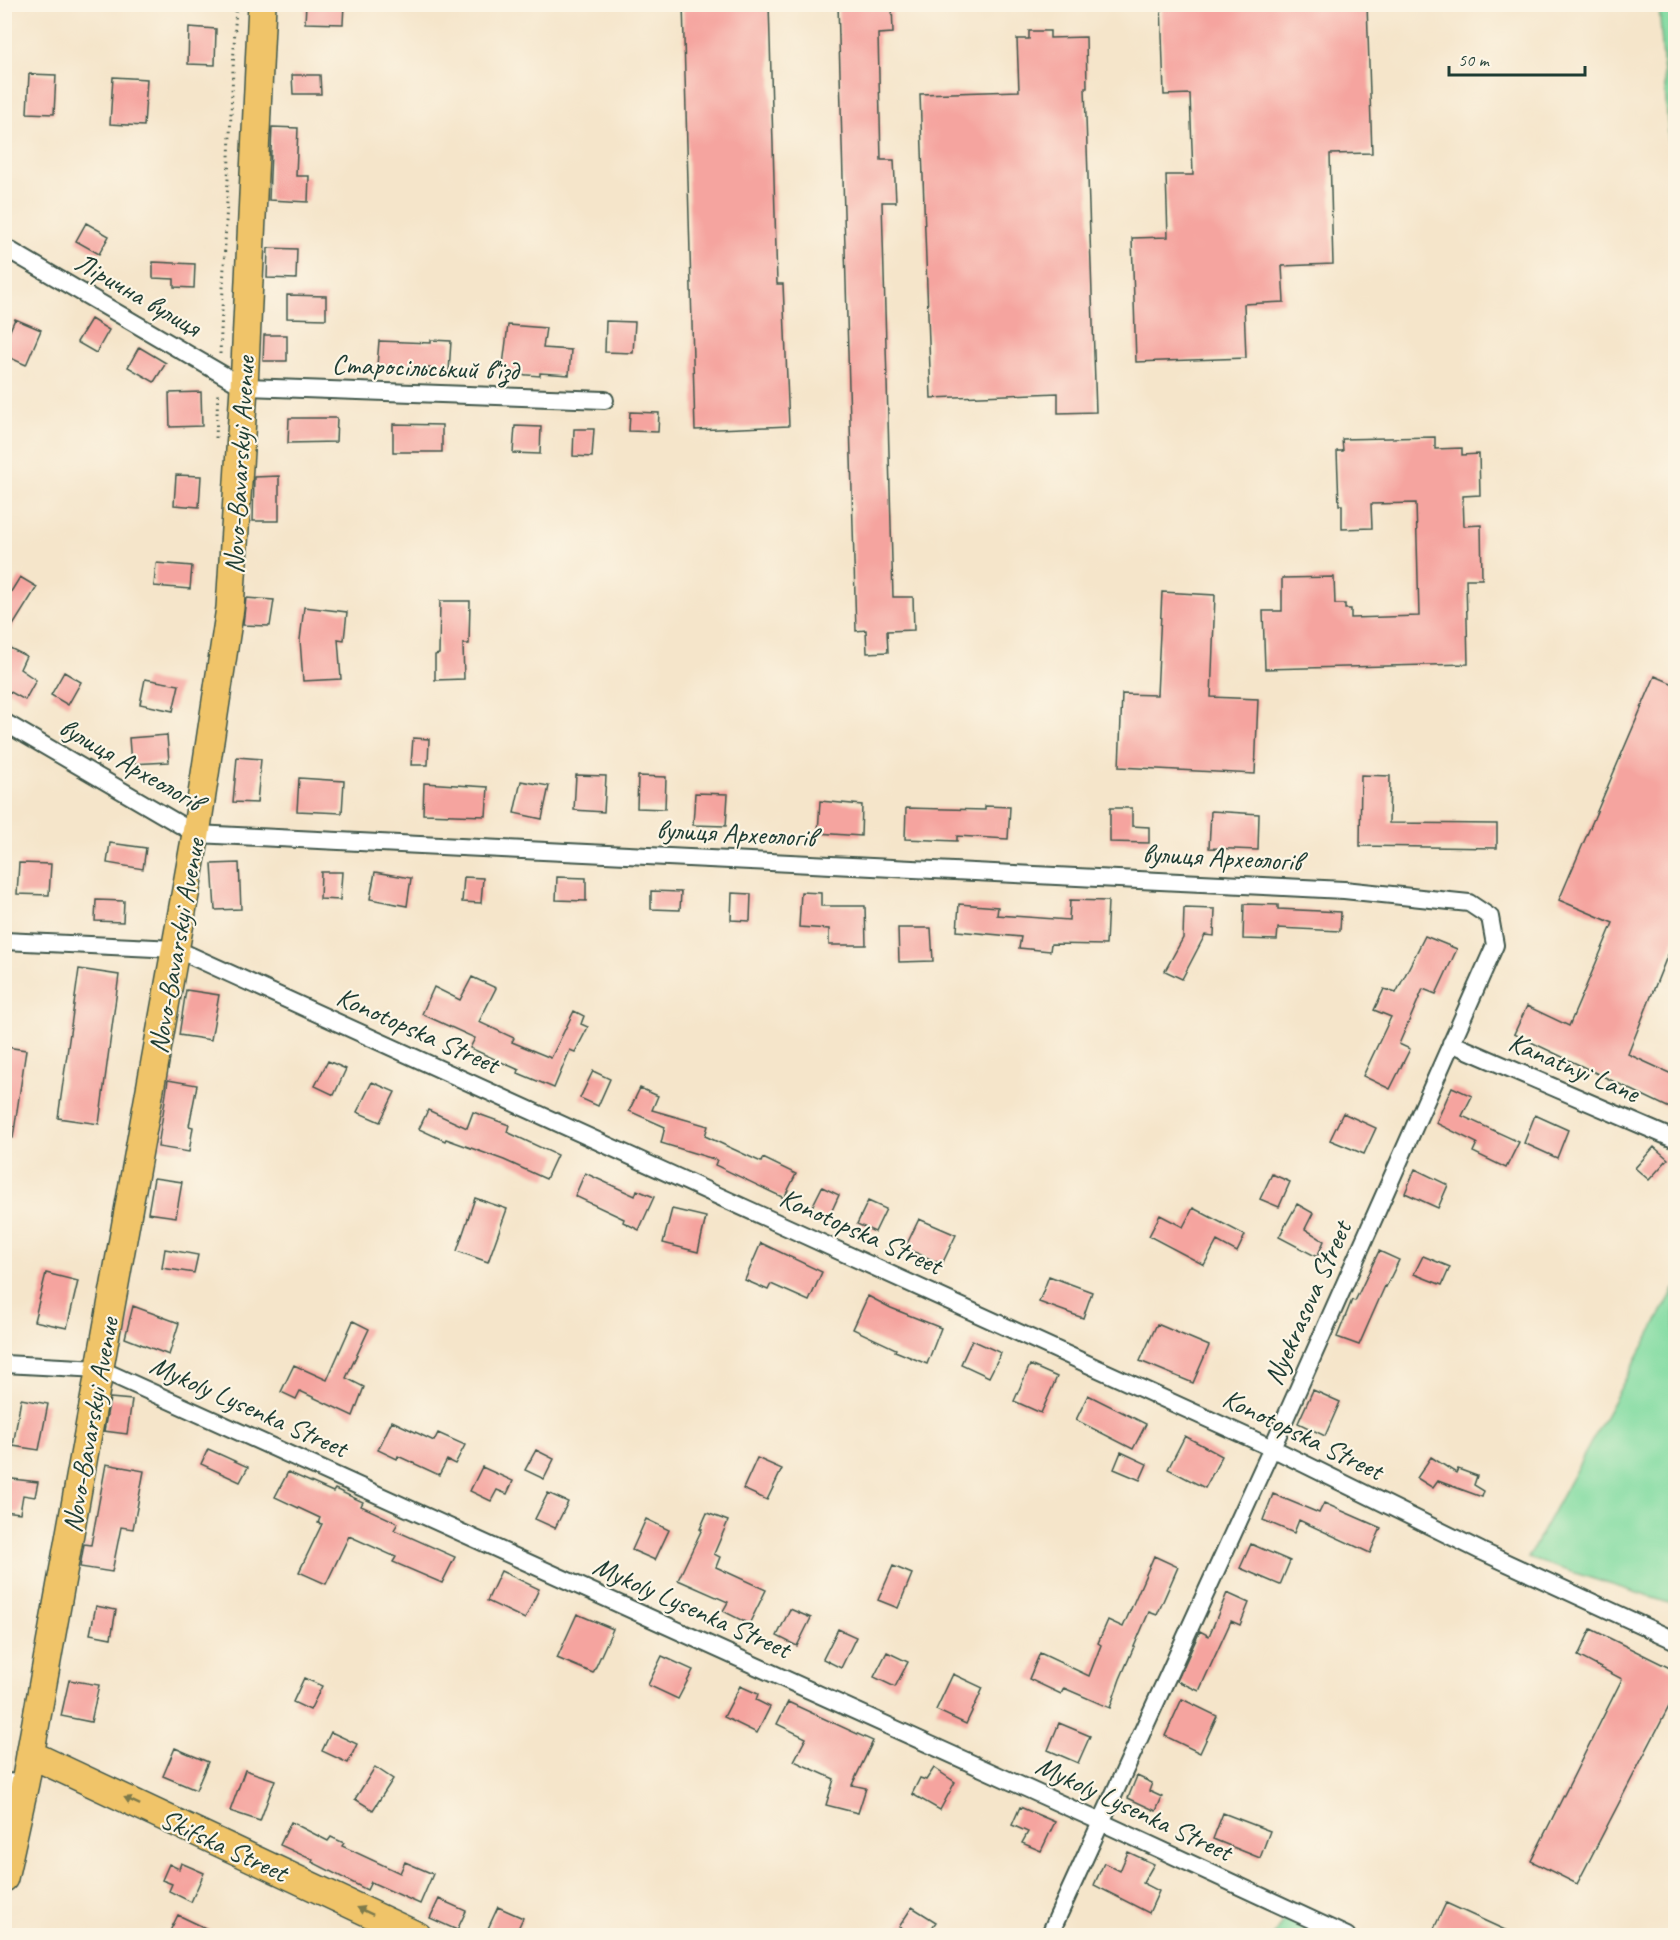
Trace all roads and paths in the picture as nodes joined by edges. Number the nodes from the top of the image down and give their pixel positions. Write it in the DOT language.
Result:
graph roads {
  1 [pos="236,4"];
  2 [pos="262,4"];
  3 [pos="1675,4"];
  4 [pos="1676,12"];
  5 [pos="4,247"];
  6 [pos="219,373"];
  7 [pos="244,387"];
  8 [pos="605,400"];
  9 [pos="216,442"];
  10 [pos="4,722"];
  11 [pos="196,834"];
  12 [pos="1490,917"];
  13 [pos="4,941"];
  14 [pos="176,949"];
  15 [pos="1451,1044"];
  16 [pos="1676,1140"];
  17 [pos="4,1364"];
  18 [pos="100,1369"];
  19 [pos="1272,1448"];
  20 [pos="1676,1641"];
  21 [pos="30,1754"];
  22 [pos="15,1782"];
  23 [pos="1101,1822"];
  24 [pos="4,1878"];
  25 [pos="418,1935"];
  26 [pos="1049,1935"];
  27 [pos="1347,1935"];
  1 -- 6 [label="path"];
  2 -- 7 [label="main road, Novo-Bavarskyi Avenue"];
  3 -- 4 [label="path"];
  5 -- 6 [label="street, Лірична вулиця"];
  6 -- 7 [label="street, Лірична вулиця"];
  6 -- 9 [label="path"];
  7 -- 8 [label="street, Старосільський в'їзд"];
  7 -- 11 [label="main road, Novo-Bavarskyi Avenue"];
  10 -- 11 [label="street, вулиця Археологів"];
  11 -- 12 [label="street, вулиця Археологів"];
  11 -- 14 [label="main road, Novo-Bavarskyi Avenue"];
  12 -- 15 [label="street, Nyekrasova Street"];
  13 -- 14 [label="street, Konotopska Street"];
  14 -- 18 [label="main road, Novo-Bavarskyi Avenue"];
  14 -- 19 [label="street, Konotopska Street"];
  15 -- 16 [label="street, Kanatnyi Lane"];
  15 -- 19 [label="street, Nyekrasova Street"];
  17 -- 18 [label="street, Mykoly Lysenka Street"];
  18 -- 21 [label="main road, Novo-Bavarskyi Avenue"];
  18 -- 23 [label="street, Mykoly Lysenka Street"];
  19 -- 20 [label="street, Konotopska Street"];
  19 -- 23 [label="street, Nyekrasova Street"];
  21 -- 22 [label="main road, Novo-Bavarskyi Avenue"];
  25 -- 21 [label="main road, Skifska Street, one-way"];
  22 -- 24 [label="main road, Novo-Bavarskyi Avenue"];
  23 -- 26 [label="street, Nyekrasova Street"];
  23 -- 27 [label="street, Mykoly Lysenka Street"];
}
